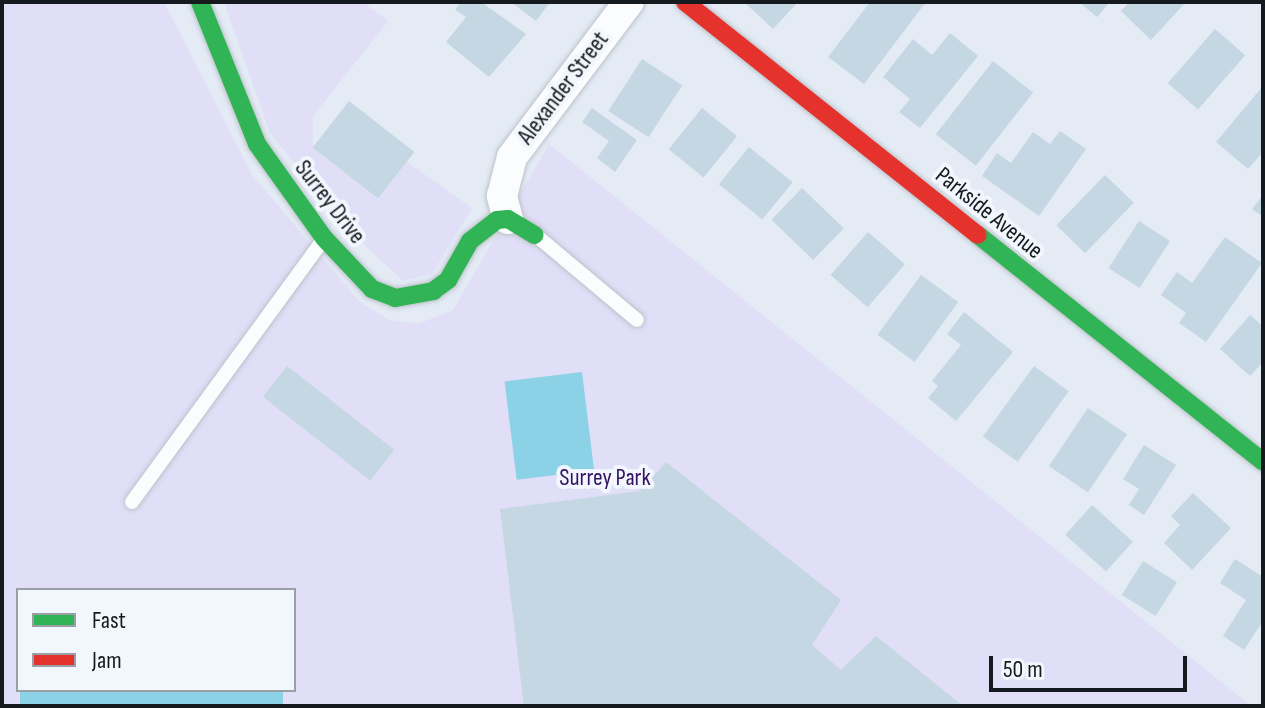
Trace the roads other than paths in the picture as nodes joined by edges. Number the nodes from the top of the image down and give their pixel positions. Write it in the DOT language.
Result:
graph roads {
  1 [pos="200,2"];
  2 [pos="629,2"];
  3 [pos="685,2"];
  4 [pos="496,223"];
  5 [pos="535,235"];
  6 [pos="324,238"];
  7 [pos="637,320"];
  8 [pos="1263,462"];
  9 [pos="132,502"];
  1 -- 6 [label="street, Surrey Drive"];
  2 -- 4 [label="street, Alexander Street"];
  3 -- 8 [label="street, Parkside Avenue"];
  4 -- 5 [label="street"];
  4 -- 6 [label="street, Surrey Drive"];
  5 -- 7 [label="lane"];
  6 -- 9 [label="lane"];
}
